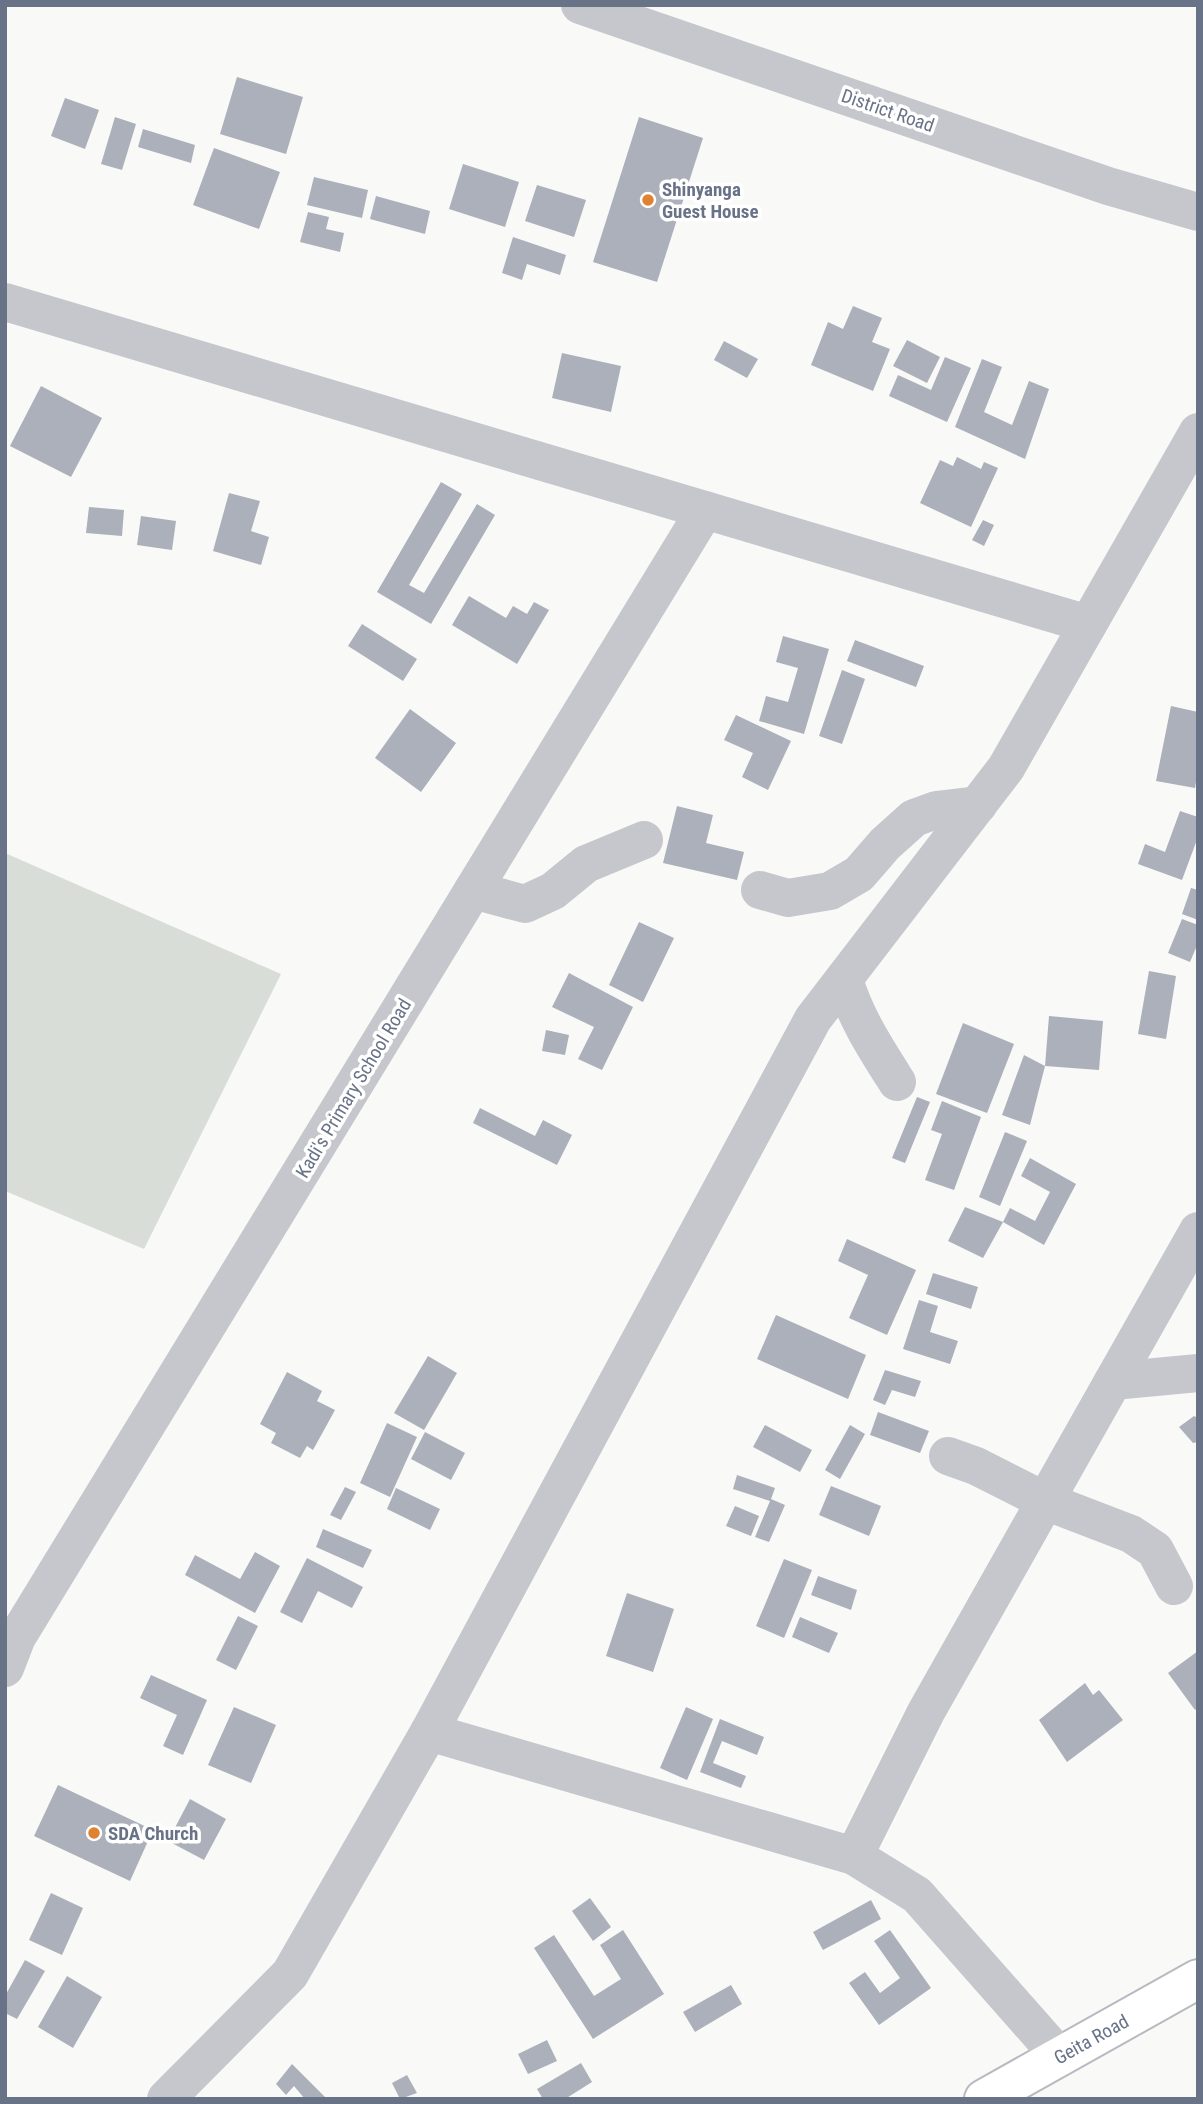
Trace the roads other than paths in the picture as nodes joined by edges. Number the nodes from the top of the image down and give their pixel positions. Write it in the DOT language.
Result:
graph roads {
  1 [pos="580,5"];
  2 [pos="1198,212"];
  3 [pos="5,302"];
  4 [pos="1198,432"];
  5 [pos="705,510"];
  6 [pos="1088,624"];
  7 [pos="978,805"];
  8 [pos="644,840"];
  9 [pos="473,890"];
  10 [pos="760,890"];
  11 [pos="844,979"];
  12 [pos="897,1082"];
  13 [pos="1198,1231"];
  14 [pos="1198,1373"];
  15 [pos="1113,1381"];
  16 [pos="948,1456"];
  17 [pos="1045,1501"];
  18 [pos="1174,1586"];
  19 [pos="6,1662"];
  20 [pos="429,1732"];
  21 [pos="854,1856"];
  22 [pos="1198,1979"];
  23 [pos="1059,2057"];
  24 [pos="166,2099"];
  25 [pos="984,2099"];
  1 -- 2 [label="street, District Road"];
  3 -- 5 [label="street"];
  4 -- 6 [label="street"];
  5 -- 6 [label="street"];
  5 -- 9 [label="street, Kadi's Primary School Road"];
  6 -- 7 [label="street"];
  7 -- 10 [label="street"];
  7 -- 11 [label="street"];
  8 -- 9 [label="street"];
  9 -- 19 [label="street, Kadi's Primary School Road"];
  11 -- 12 [label="street"];
  11 -- 20 [label="street"];
  13 -- 15 [label="street"];
  14 -- 15 [label="street"];
  15 -- 17 [label="street"];
  16 -- 17 [label="street"];
  17 -- 18 [label="street"];
  17 -- 21 [label="street"];
  20 -- 21 [label="street"];
  20 -- 24 [label="street"];
  21 -- 23 [label="street"];
  22 -- 23 [label="main road, Geita Road"];
  23 -- 25 [label="main road, Geita Road"];
}
